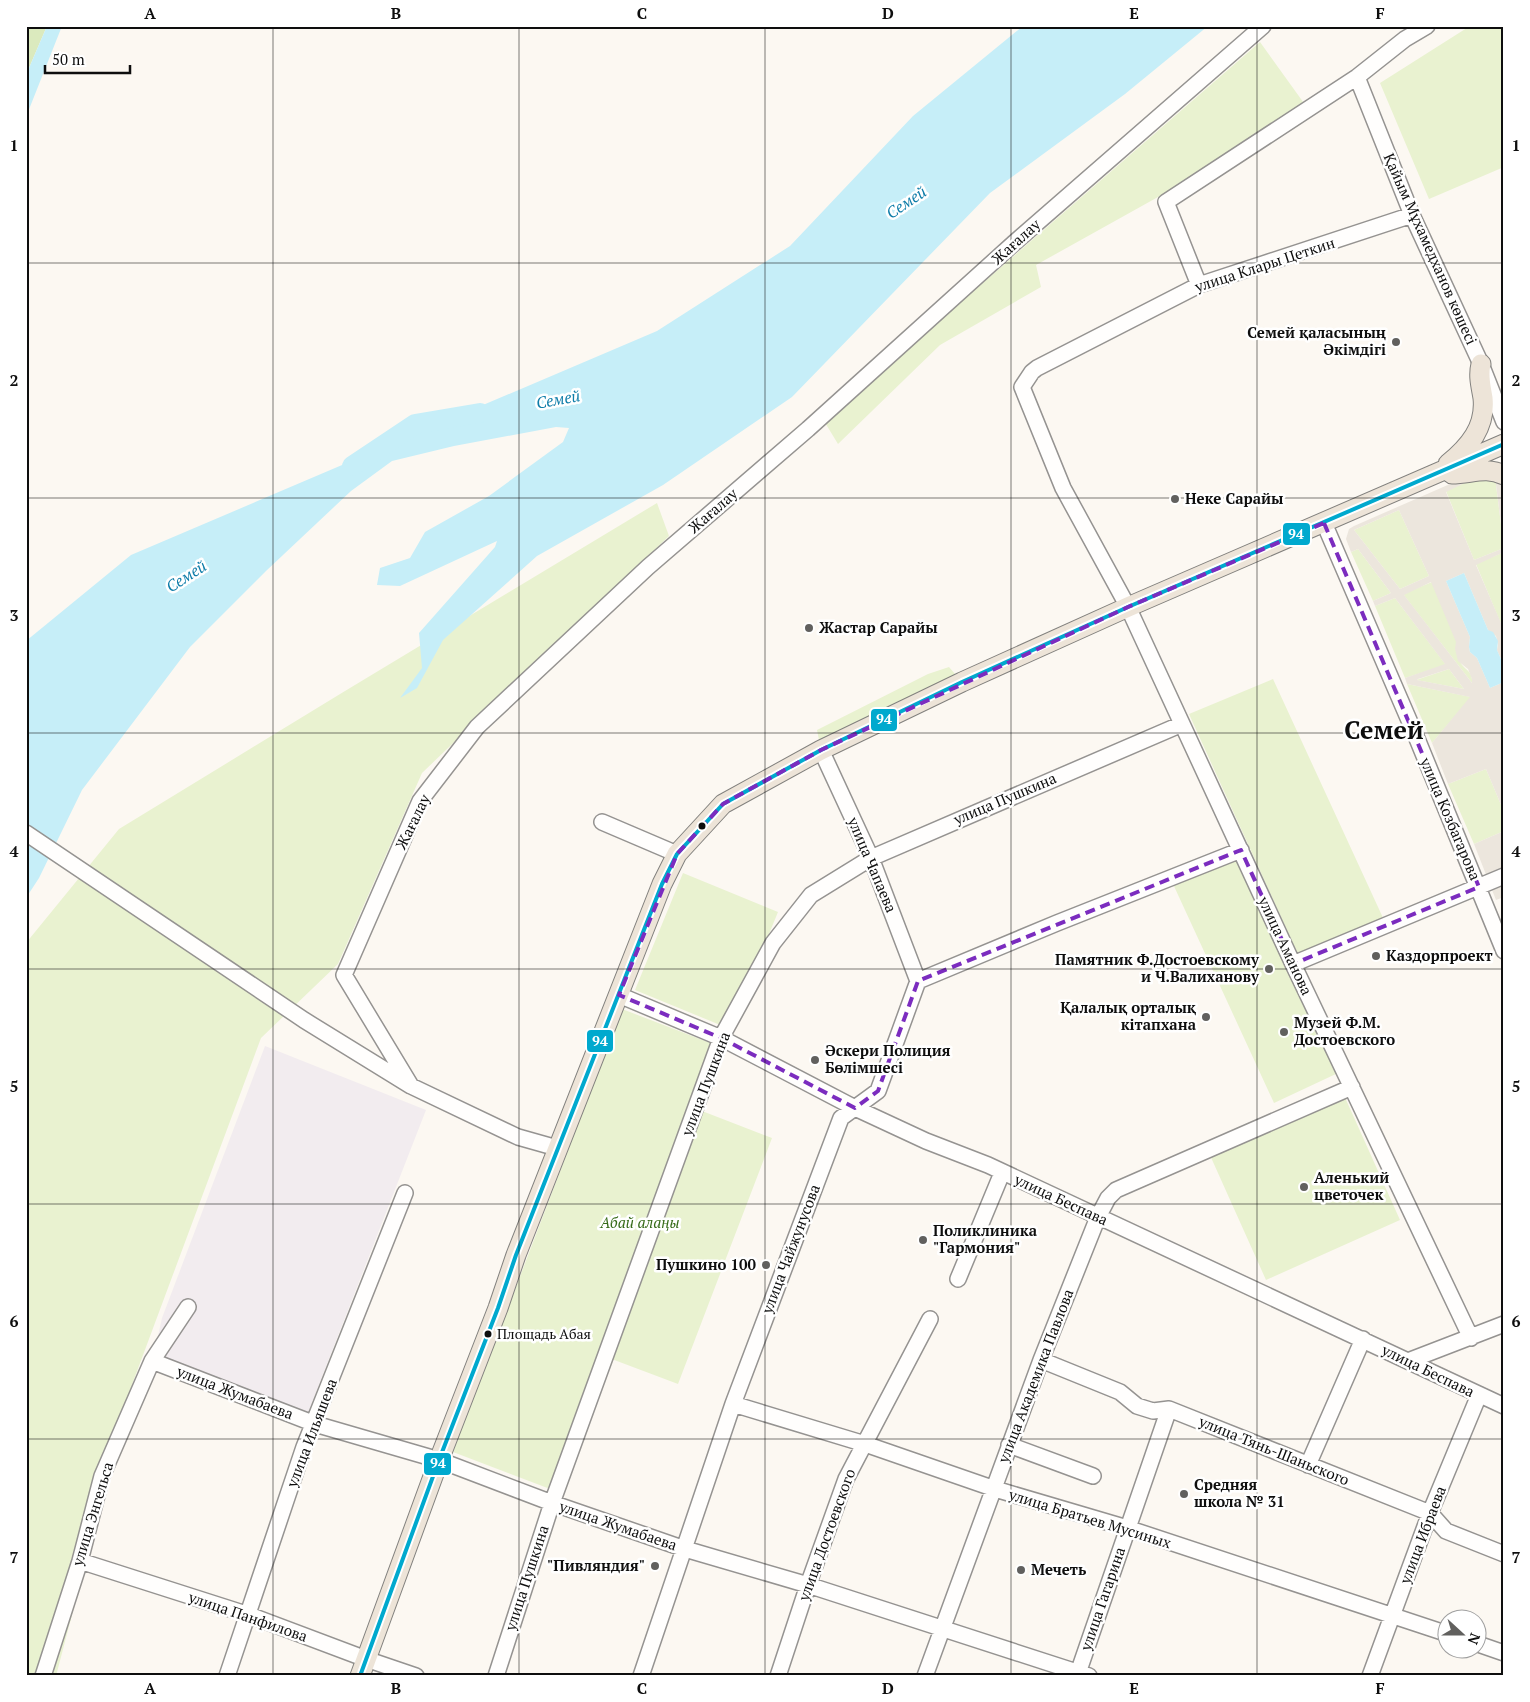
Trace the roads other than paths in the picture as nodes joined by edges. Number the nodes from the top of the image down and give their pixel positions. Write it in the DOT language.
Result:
graph roads {
  1 [pos="1263,26"];
  2 [pos="1427,26"];
  3 [pos="1357,77"];
  4 [pos="1412,215"];
  5 [pos="1199,285"];
  6 [pos="1481,364"];
  7 [pos="1022,387"];
  8 [pos="1504,422"];
  9 [pos="1504,444"];
  10 [pos="1436,474"];
  11 [pos="1504,475"];
  12 [pos="1324,523"];
  13 [pos="1128,607"];
  14 [pos="1182,724"];
  15 [pos="821,750"];
  16 [pos="602,822"];
  17 [pos="26,833"];
  18 [pos="1241,850"];
  19 [pos="677,854"];
  20 [pos="871,858"];
  21 [pos="1504,876"];
  22 [pos="1478,887"];
  23 [pos="1504,951"];
  24 [pos="1293,964"];
  25 [pos="918,981"];
  26 [pos="618,995"];
  27 [pos="721,1038"];
  28 [pos="411,1086"];
  29 [pos="1352,1087"];
  30 [pos="855,1108"];
  31 [pos="558,1148"];
  32 [pos="1002,1173"];
  33 [pos="405,1193"];
  34 [pos="1098,1218"];
  35 [pos="958,1279"];
  36 [pos="188,1307"];
  37 [pos="930,1319"];
  38 [pos="1504,1324"];
  39 [pos="1471,1338"];
  40 [pos="1362,1339"];
  41 [pos="152,1360"];
  42 [pos="1041,1360"];
  43 [pos="1408,1361"];
  44 [pos="1479,1395"];
  45 [pos="733,1404"];
  46 [pos="1504,1406"];
  47 [pos="1169,1409"];
  48 [pos="315,1424"];
  49 [pos="865,1444"];
  50 [pos="1009,1445"];
  51 [pos="439,1460"];
  52 [pos="1308,1465"];
  53 [pos="1093,1476"];
  54 [pos="994,1489"];
  55 [pos="552,1503"];
  56 [pos="1430,1513"];
  57 [pos="1127,1528"];
  58 [pos="685,1549"];
  59 [pos="1504,1554"];
  60 [pos="80,1561"];
  61 [pos="808,1585"];
  62 [pos="248,1615"];
  63 [pos="1392,1616"];
  64 [pos="941,1628"];
  65 [pos="1438,1631"];
  66 [pos="1488,1647"];
  67 [pos="1504,1653"];
  68 [pos="363,1668"];
  69 [pos="1082,1675"];
  70 [pos="43,1676"];
  71 [pos="227,1676"];
  72 [pos="416,1676"];
  73 [pos="496,1676"];
  74 [pos="641,1676"];
  75 [pos="778,1676"];
  76 [pos="925,1676"];
  77 [pos="1370,1676"];
  1 -- 28 [label="street, Жағалау"];
  2 -- 3 [label="street"];
  3 -- 4 [label="street, Қайым Мұхамедханов көшесі"];
  3 -- 5 [label="street"];
  4 -- 5 [label="street, улица Клары Цеткин"];
  4 -- 6 [label="street, Қайым Мұхамедханов көшесі"];
  5 -- 7 [label="street, улица Клары Цеткин"];
  6 -- 8 [label="street, Қайым Мұхамедханов көшесі"];
  6 -- 10 [label="main road"];
  7 -- 13 [label="street, улица Аманова"];
  9 -- 10 [label="main road"];
  10 -- 11 [label="main road"];
  10 -- 12 [label="main road"];
  12 -- 13 [label="main road"];
  12 -- 22 [label="street, улица Козбагарова"];
  13 -- 14 [label="street, улица Аманова"];
  13 -- 15 [label="main road"];
  14 -- 18 [label="street, улица Аманова"];
  14 -- 20 [label="street, улица Пушкина"];
  15 -- 19 [label="main road"];
  15 -- 20 [label="street, улица Чапаева"];
  16 -- 19 [label="street"];
  17 -- 28 [label="street"];
  18 -- 24 [label="street, улица Аманова"];
  18 -- 25 [label="street"];
  19 -- 26 [label="main road"];
  20 -- 25 [label="street, улица Чапаева"];
  20 -- 27 [label="street, улица Пушкина"];
  21 -- 22 [label="street"];
  22 -- 23 [label="street, улица Козбагарова"];
  22 -- 24 [label="street"];
  24 -- 29 [label="street, улица Аманова"];
  25 -- 30 [label="street, улица Чайжунусова"];
  26 -- 27 [label="street, улица Беспава"];
  26 -- 31 [label="main road"];
  27 -- 30 [label="street, улица Беспава"];
  27 -- 55 [label="street, улица Пушкина"];
  28 -- 31 [label="street"];
  29 -- 34 [label="street, улица Академика Павлова"];
  29 -- 39 [label="street, улица Аманова"];
  30 -- 32 [label="street, улица Беспава"];
  30 -- 45 [label="street, улица Чайжунусова"];
  31 -- 51 [label="main road"];
  32 -- 34 [label="street, улица Беспава"];
  32 -- 35 [label="street"];
  33 -- 48 [label="street, улица Ильяшева"];
  34 -- 40 [label="street, улица Беспава"];
  34 -- 42 [label="street, улица Академика Павлова"];
  36 -- 41 [label="street, улица Энгельса"];
  37 -- 49 [label="street, улица Достоевского"];
  38 -- 39 [label="street"];
  39 -- 43 [label="street"];
  40 -- 43 [label="street, улица Беспава"];
  40 -- 52 [label="street"];
  41 -- 48 [label="street, улица Жумабаева"];
  41 -- 60 [label="street, улица Энгельса"];
  42 -- 47 [label="street, улица Тянь-Шаньского"];
  42 -- 50 [label="street, улица Академика Павлова"];
  43 -- 44 [label="street, улица Беспава"];
  44 -- 46 [label="street, улица Беспава"];
  44 -- 56 [label="street, улица Ибраева"];
  45 -- 49 [label="street, улица Братьев Мусиных"];
  45 -- 58 [label="street, улица Чайжунусова"];
  47 -- 52 [label="street, улица Тянь-Шаньского"];
  47 -- 57 [label="street, улица Гагарина"];
  48 -- 51 [label="street, улица Жумабаева"];
  48 -- 62 [label="street, улица Ильяшева"];
  49 -- 54 [label="street, улица Братьев Мусиных"];
  49 -- 61 [label="street, улица Достоевского"];
  50 -- 53 [label="street"];
  50 -- 54 [label="street, улица Академика Павлова"];
  51 -- 55 [label="street, улица Жумабаева"];
  51 -- 68 [label="main road"];
  52 -- 56 [label="street, улица Тянь-Шаньского"];
  54 -- 57 [label="street, улица Братьев Мусиных"];
  54 -- 64 [label="street, улица Академика Павлова"];
  55 -- 58 [label="street, улица Жумабаева"];
  55 -- 73 [label="street, улица Пушкина"];
  56 -- 59 [label="street, улица Тянь-Шаньского"];
  56 -- 63 [label="street, улица Ибраева"];
  57 -- 63 [label="street, улица Братьев Мусиных"];
  57 -- 69 [label="street, улица Гагарина"];
  58 -- 61 [label="street, улица Жумабаева"];
  58 -- 74 [label="street, улица Чайжунусова"];
  60 -- 62 [label="street, улица Панфилова"];
  60 -- 70 [label="street, улица Энгельса"];
  61 -- 64 [label="street, улица Жумабаева"];
  61 -- 75 [label="street, улица Достоевского"];
  62 -- 68 [label="street, улица Панфилова"];
  62 -- 71 [label="street, улица Ильяшева"];
  63 -- 65 [label="street, улица Братьев Мусиных"];
  63 -- 77 [label="street, улица Ибраева"];
  64 -- 69 [label="street, улица Жумабаева"];
  64 -- 76 [label="street, улица Академика Павлова"];
  66 -- 67 [label="street"];
  68 -- 72 [label="street, улица Панфилова"];
}
